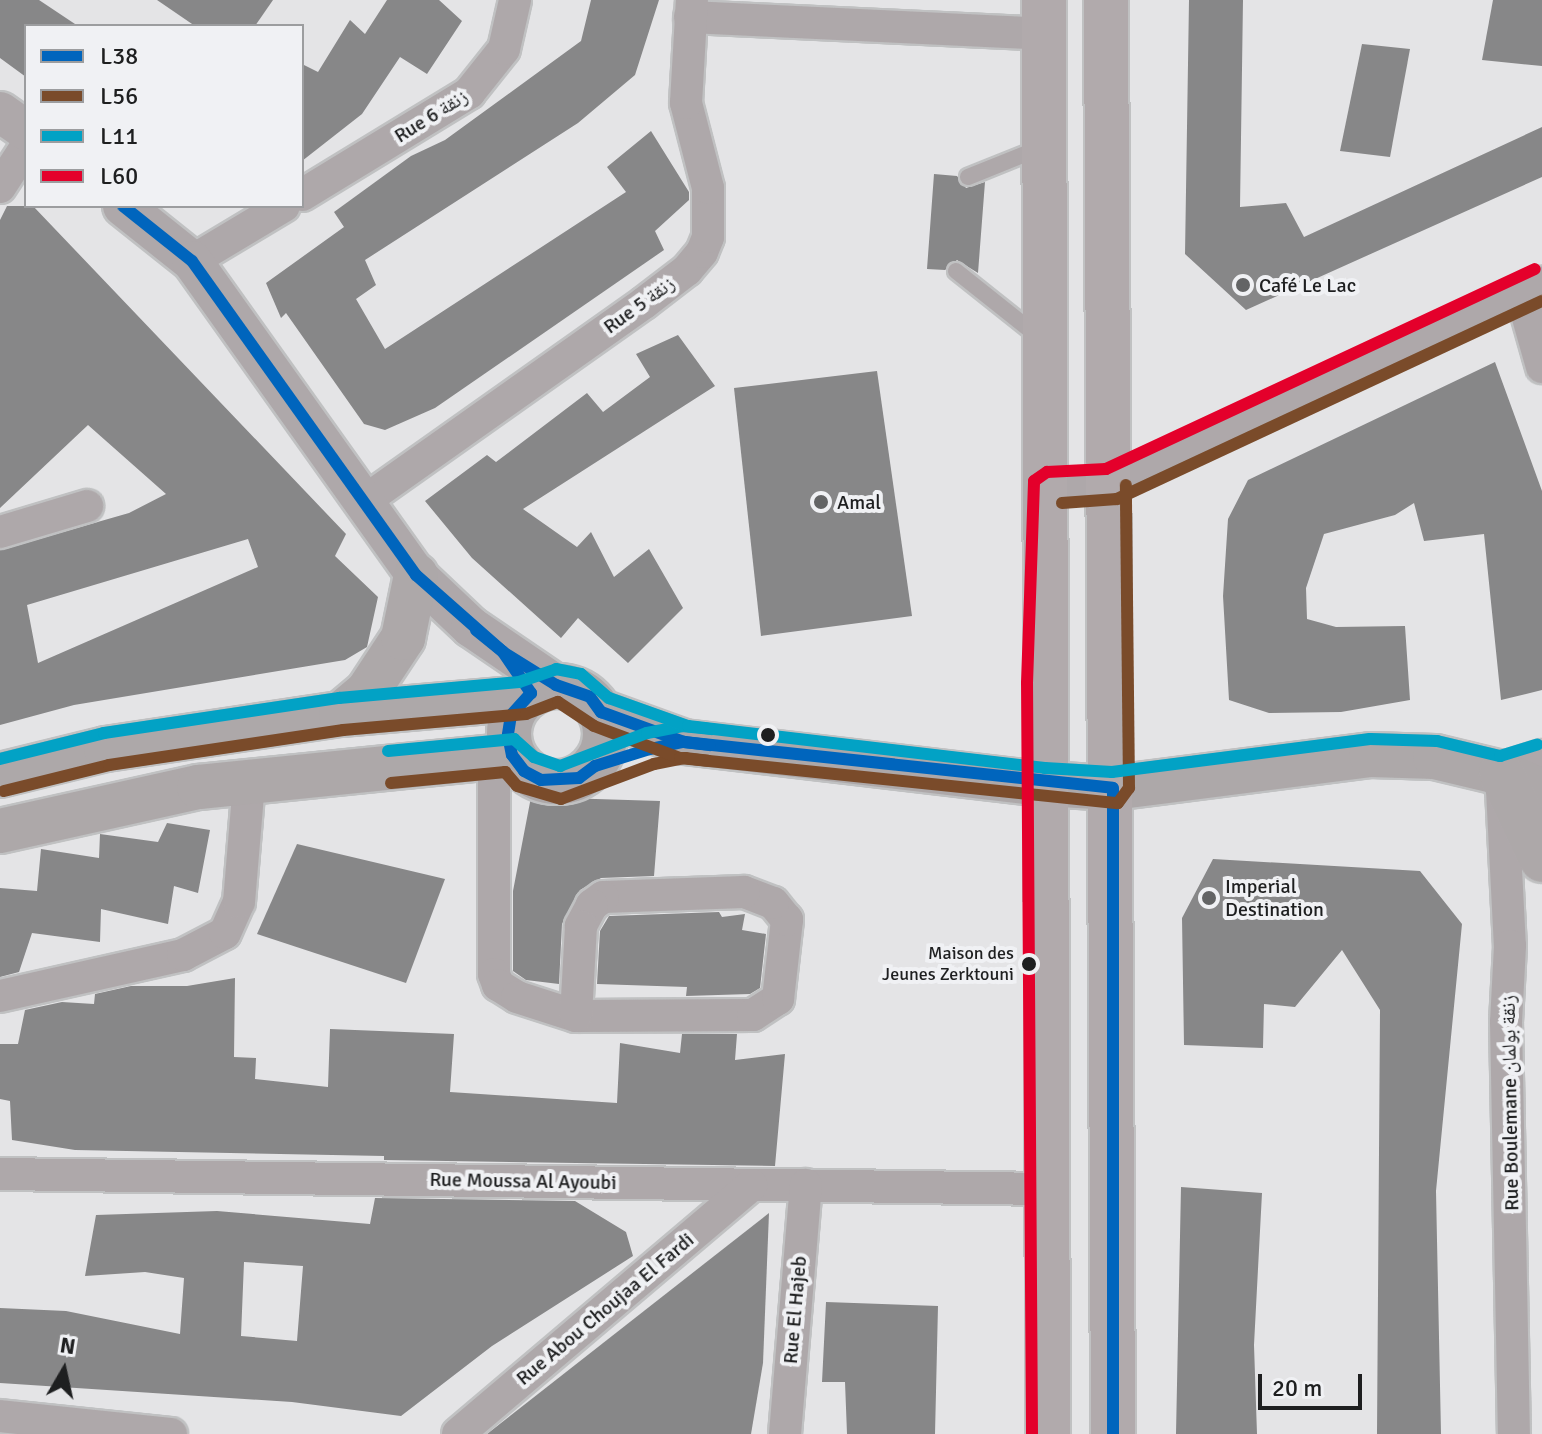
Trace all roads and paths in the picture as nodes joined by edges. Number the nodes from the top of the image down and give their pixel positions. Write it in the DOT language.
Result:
graph roads {
  1 [pos="515,0"];
  2 [pos="1106,0"];
  3 [pos="691,8"];
  4 [pos="1044,17"];
  5 [pos="0,112"];
  6 [pos="24,129"];
  7 [pos="1045,146"];
  8 [pos="24,150"];
  9 [pos="968,177"];
  10 [pos="0,187"];
  11 [pos="304,194"];
  12 [pos="126,208"];
  13 [pos="281,208"];
  14 [pos="192,261"];
  15 [pos="956,271"];
  16 [pos="1532,288"];
  17 [pos="1045,342"];
  18 [pos="1542,367"];
  19 [pos="1110,485"];
  20 [pos="1049,488"];
  21 [pos="363,502"];
  22 [pos="87,506"];
  23 [pos="0,532"];
  24 [pos="416,575"];
  25 [pos="537,692"];
  26 [pos="601,712"];
  27 [pos="341,714"];
  28 [pos="684,742"];
  29 [pos="503,756"];
  30 [pos="1542,760"];
  31 [pos="595,766"];
  32 [pos="1501,773"];
  33 [pos="0,775"];
  34 [pos="249,782"];
  35 [pos="1044,784"];
  36 [pos="1113,788"];
  37 [pos="1542,791"];
  38 [pos="0,831"];
  39 [pos="1542,860"];
  40 [pos="0,996"];
  41 [pos="576,1016"];
  42 [pos="0,1174"];
  43 [pos="752,1185"];
  44 [pos="806,1185"];
  45 [pos="1046,1189"];
  46 [pos="0,1416"];
  47 [pos="171,1434"];
  48 [pos="458,1434"];
  49 [pos="785,1434"];
  50 [pos="1048,1434"];
  51 [pos="1113,1434"];
  52 [pos="1514,1434"];
  1 -- 11 [label="street, Rue 6 زنقة"];
  2 -- 19 [label="main road"];
  3 -- 4 [label="street"];
  3 -- 21 [label="street, Rue 5 زنقة"];
  4 -- 7 [label="main road"];
  5 -- 6 [label="street"];
  7 -- 9 [label="lane"];
  7 -- 17 [label="main road"];
  8 -- 10 [label="street"];
  12 -- 14 [label="street"];
  13 -- 14 [label="street"];
  14 -- 21 [label="street"];
  15 -- 17 [label="lane"];
  16 -- 18 [label="street"];
  16 -- 19 [label="street"];
  17 -- 20 [label="main road"];
  19 -- 20 [label="street"];
  19 -- 36 [label="main road"];
  20 -- 35 [label="main road"];
  21 -- 24 [label="street"];
  22 -- 23 [label="street"];
  24 -- 25 [label="street"];
  24 -- 27 [label="main road"];
  25 -- 26 [label="main road"];
  25 -- 27 [label="main road"];
  25 -- 29 [label="main road"];
  26 -- 28 [label="main road"];
  26 -- 31 [label="main road"];
  27 -- 33 [label="main road"];
  28 -- 31 [label="main road"];
  28 -- 35 [label="main road"];
  29 -- 31 [label="main road"];
  29 -- 34 [label="main road"];
  29 -- 41 [label="street"];
  30 -- 32 [label="street"];
  32 -- 36 [label="main road"];
  32 -- 37 [label="main road"];
  32 -- 39 [label="main road"];
  32 -- 52 [label="street, Rue Boulemane زنقة بولمان"];
  34 -- 38 [label="main road"];
  34 -- 40 [label="street"];
  35 -- 36 [label="main road"];
  35 -- 45 [label="main road"];
  36 -- 51 [label="main road"];
  41 -- 41 [label="street"];
  42 -- 43 [label="street, Rue Moussa Al Ayoubi"];
  43 -- 44 [label="street, Rue Moussa Al Ayoubi"];
  43 -- 48 [label="street, Rue Abou Choujaa El Fardi"];
  44 -- 45 [label="street, Rue Moussa Al Ayoubi"];
  44 -- 49 [label="street, Rue El Hajeb"];
  45 -- 50 [label="main road"];
  46 -- 47 [label="street"];
}
